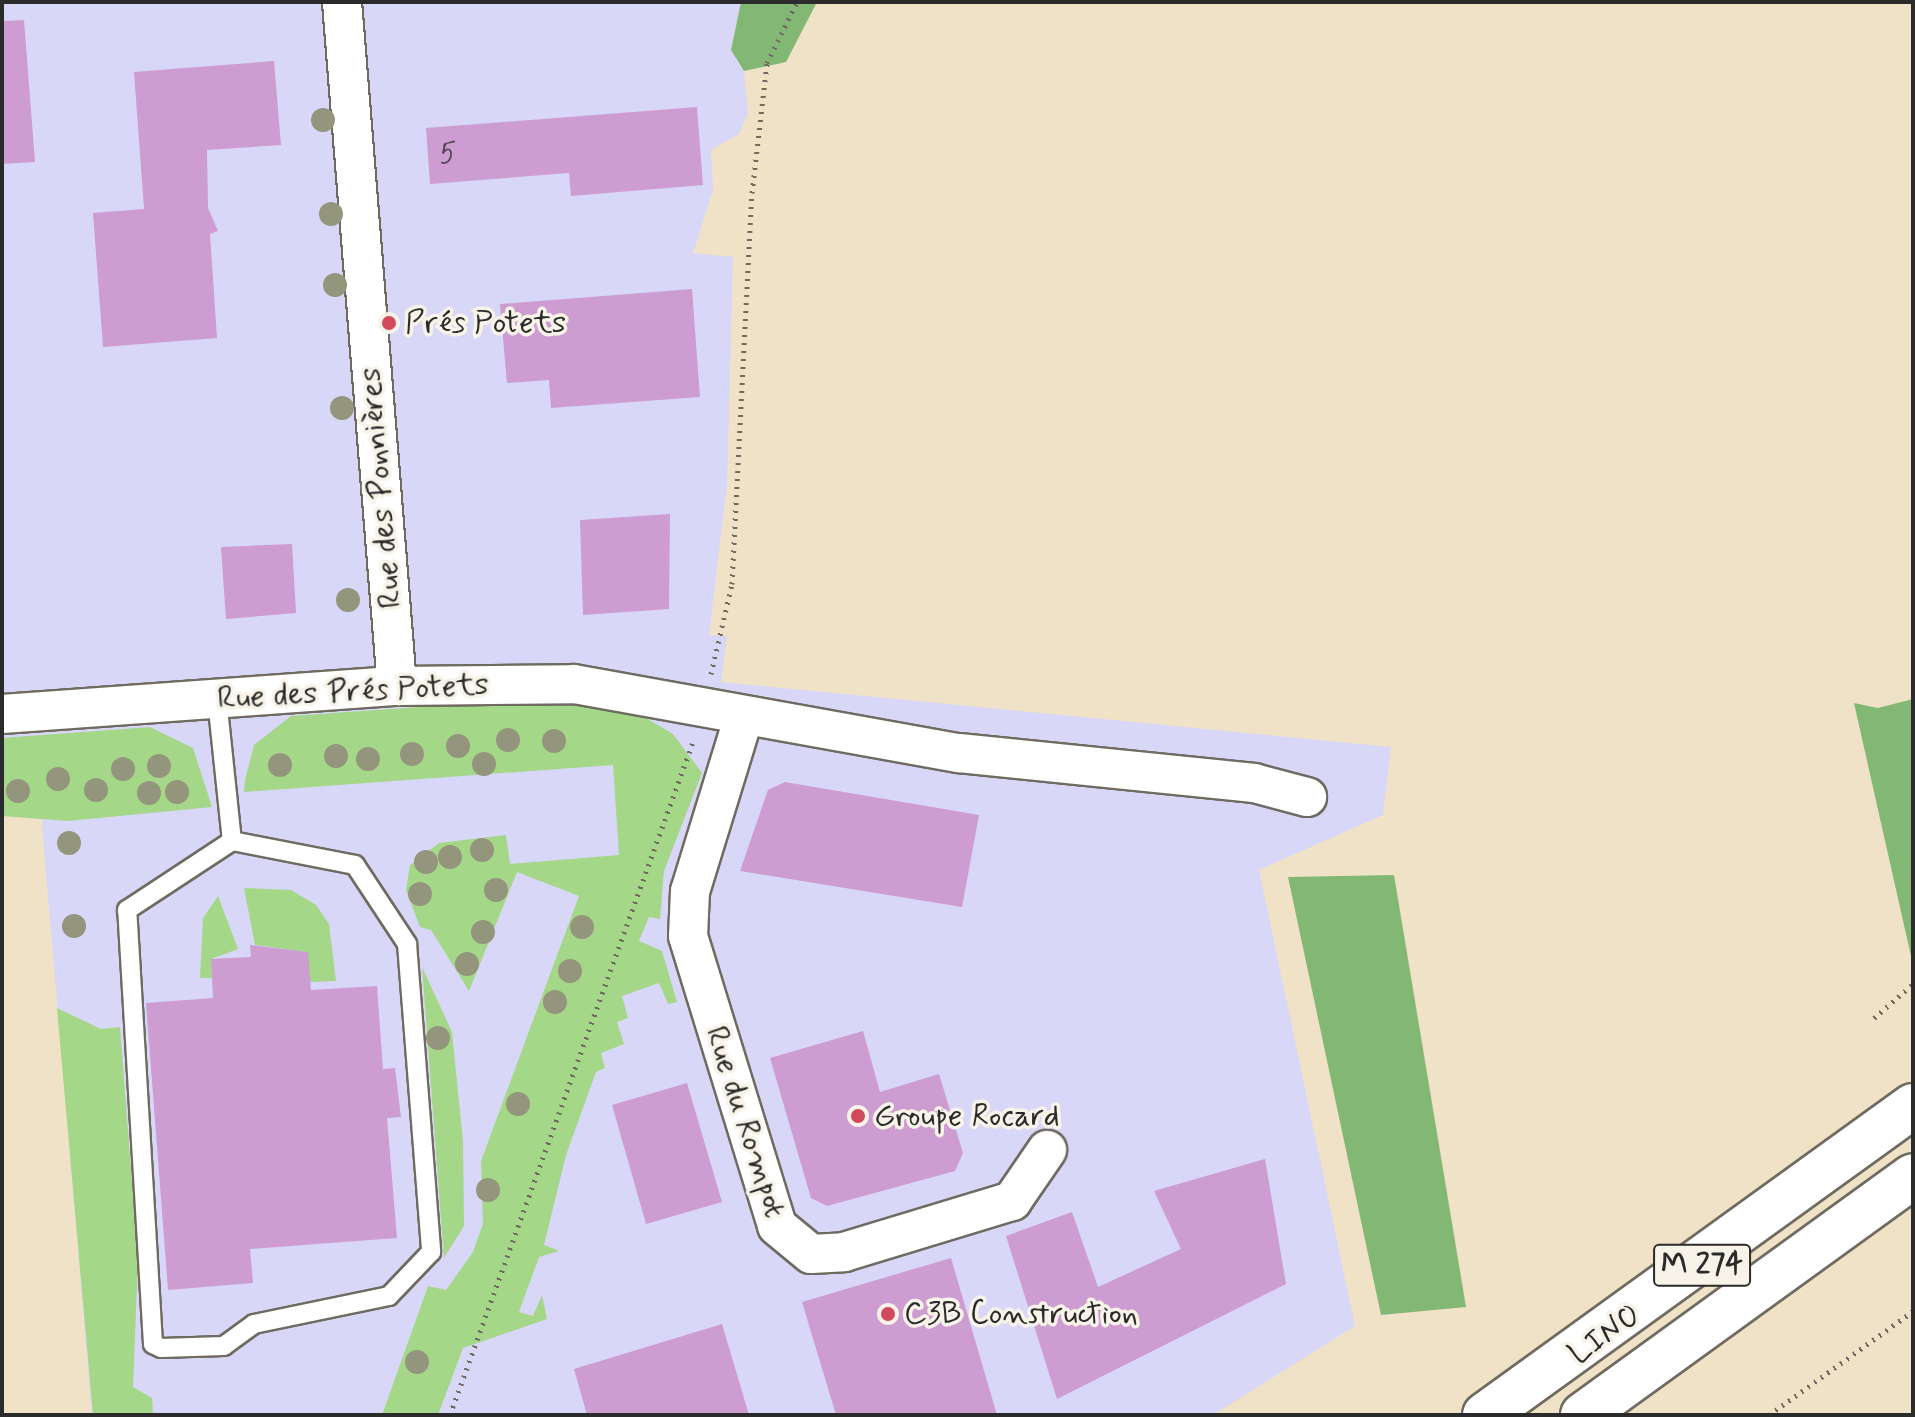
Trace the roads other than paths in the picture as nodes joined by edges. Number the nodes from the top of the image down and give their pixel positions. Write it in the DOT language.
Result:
graph roads {
  1 [pos="342,2"];
  2 [pos="397,686"];
  3 [pos="217,699"];
  4 [pos="2,714"];
  5 [pos="744,716"];
  6 [pos="1307,797"];
  7 [pos="232,841"];
  8 [pos="1913,1106"];
  9 [pos="1047,1150"];
  10 [pos="1913,1176"];
  11 [pos="1485,1415"];
  12 [pos="1583,1415"];
  1 -- 2 [label="street, Rue des Ponnières"];
  2 -- 3 [label="street, Rue des Prés Potets"];
  2 -- 5 [label="street, Rue des Prés Potets"];
  3 -- 4 [label="street, Rue des Prés Potets"];
  3 -- 7 [label="lane"];
  5 -- 6 [label="street"];
  5 -- 9 [label="street, Rue du Rompot"];
  7 -- 7 [label="lane"];
  8 -- 11 [label="highway, LINO / M 274"];
  10 -- 12 [label="highway, LINO / M 274"];
}
